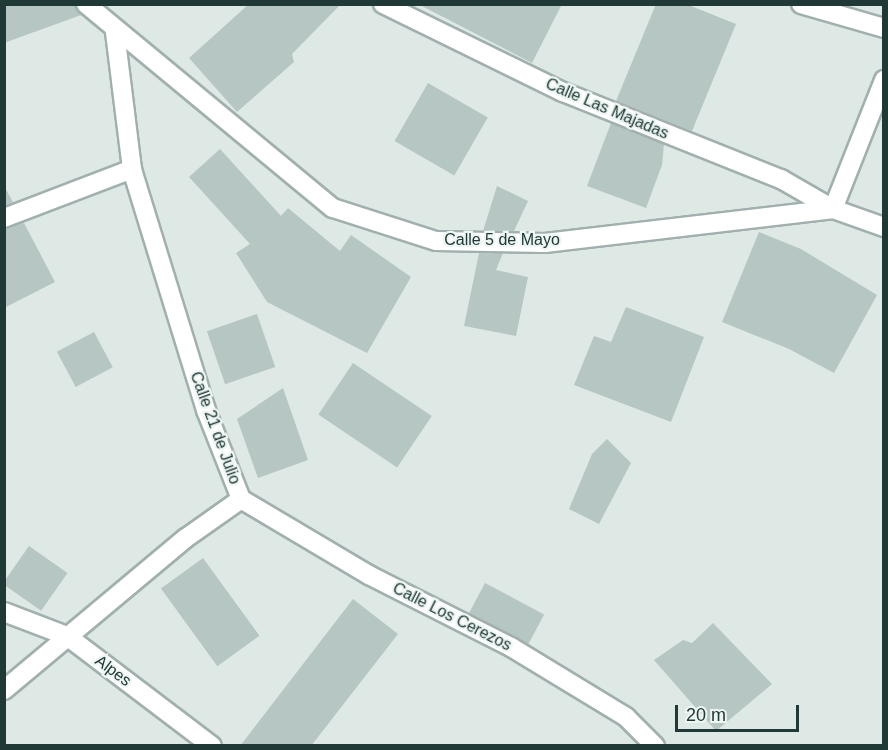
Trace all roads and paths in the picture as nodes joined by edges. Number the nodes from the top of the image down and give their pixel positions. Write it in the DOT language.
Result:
graph roads {
  1 [pos="86,4"];
  2 [pos="383,4"];
  3 [pos="801,4"];
  4 [pos="884,28"];
  5 [pos="116,32"];
  6 [pos="884,80"];
  7 [pos="132,169"];
  8 [pos="833,209"];
  9 [pos="4,218"];
  10 [pos="884,227"];
  11 [pos="240,499"];
  12 [pos="4,612"];
  13 [pos="67,636"];
  14 [pos="4,690"];
  15 [pos="212,746"];
  16 [pos="655,746"];
  1 -- 5 [label="street, Calle 5 de Mayo"];
  2 -- 8 [label="street, Calle Las Majadas"];
  3 -- 4 [label="street"];
  5 -- 7 [label="street, Calle 21 de Julio"];
  5 -- 8 [label="street, Calle 5 de Mayo"];
  6 -- 8 [label="street"];
  7 -- 9 [label="street"];
  7 -- 11 [label="street, Calle 21 de Julio"];
  8 -- 10 [label="street, Calle 5 de Mayo"];
  11 -- 13 [label="street, Calle 21 de Julio"];
  11 -- 16 [label="street, Calle Los Cerezos"];
  12 -- 13 [label="street, Alpes"];
  13 -- 14 [label="street, Calle 21 de Julio"];
  13 -- 15 [label="street, Alpes"];
}
